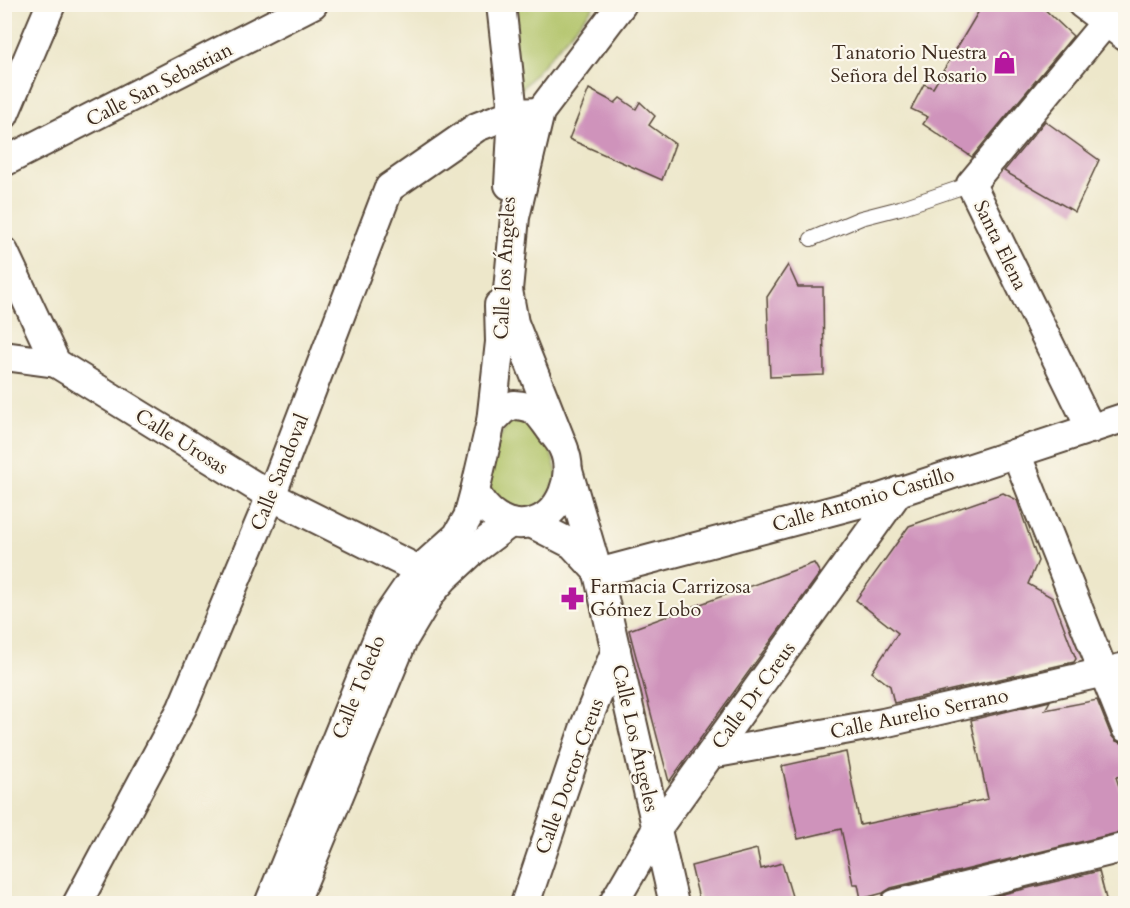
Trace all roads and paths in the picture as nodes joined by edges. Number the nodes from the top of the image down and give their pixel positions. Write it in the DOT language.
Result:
graph roads {
  1 [pos="51,4"];
  2 [pos="313,4"];
  3 [pos="501,4"];
  4 [pos="622,4"];
  5 [pos="1082,4"];
  6 [pos="1115,30"];
  7 [pos="526,113"];
  8 [pos="4,115"];
  9 [pos="4,162"];
  10 [pos="971,183"];
  11 [pos="811,239"];
  12 [pos="4,252"];
  13 [pos="4,357"];
  14 [pos="56,363"];
  15 [pos="1125,417"];
  16 [pos="490,422"];
  17 [pos="1091,429"];
  18 [pos="1016,453"];
  19 [pos="566,460"];
  20 [pos="475,491"];
  21 [pos="899,492"];
  22 [pos="271,496"];
  23 [pos="521,523"];
  24 [pos="419,570"];
  25 [pos="598,573"];
  26 [pos="616,650"];
  27 [pos="1114,669"];
  28 [pos="1125,728"];
  29 [pos="711,754"];
  30 [pos="656,830"];
  31 [pos="1125,847"];
  32 [pos="77,903"];
  33 [pos="269,903"];
  34 [pos="294,903"];
  35 [pos="525,903"];
  36 [pos="613,903"];
  37 [pos="674,903"];
  38 [pos="895,903"];
  1 -- 8 [label="street"];
  2 -- 9 [label="street, Calle San Sebastian"];
  3 -- 7 [label="street"];
  4 -- 7 [label="street"];
  5 -- 6 [label="street"];
  6 -- 10 [label="street, Santa Elena"];
  7 -- 16 [label="street, Calle los Ángeles"];
  7 -- 19 [label="street, Calle Los Ángeles"];
  7 -- 22 [label="street, Calle Sandoval"];
  10 -- 11 [label="lane"];
  10 -- 17 [label="street, Santa Elena"];
  12 -- 14 [label="street"];
  13 -- 14 [label="street"];
  14 -- 22 [label="street, Calle Urosas"];
  15 -- 17 [label="street, Calle Antonio Castillo"];
  16 -- 19 [label="street"];
  16 -- 20 [label="street"];
  17 -- 18 [label="street, Calle Antonio Castillo"];
  18 -- 21 [label="street, Calle Antonio Castillo"];
  18 -- 27 [label="street"];
  19 -- 23 [label="street"];
  19 -- 25 [label="street, Calle Los Ángeles"];
  20 -- 23 [label="street"];
  20 -- 24 [label="street, Calle Toledo"];
  21 -- 25 [label="street, Calle Antonio Castillo"];
  21 -- 29 [label="street, Calle Dr Creus"];
  22 -- 24 [label="street, Calle Urosas"];
  22 -- 32 [label="street, Calle Sandoval"];
  23 -- 25 [label="street, Calle Los Ángeles"];
  23 -- 34 [label="street, Calle Toledo"];
  24 -- 33 [label="street, Calle Toledo"];
  25 -- 26 [label="street, Calle Los Ángeles"];
  26 -- 30 [label="street, Calle Los Ángeles"];
  26 -- 35 [label="street, Calle Doctor Creus"];
  27 -- 28 [label="street"];
  27 -- 29 [label="street, Calle Aurelio Serrano"];
  29 -- 30 [label="street, Calle Dr Creus"];
  30 -- 36 [label="street, Calle Dr Creus"];
  30 -- 37 [label="street, Calle Los Ángeles"];
  31 -- 38 [label="street"];
}
